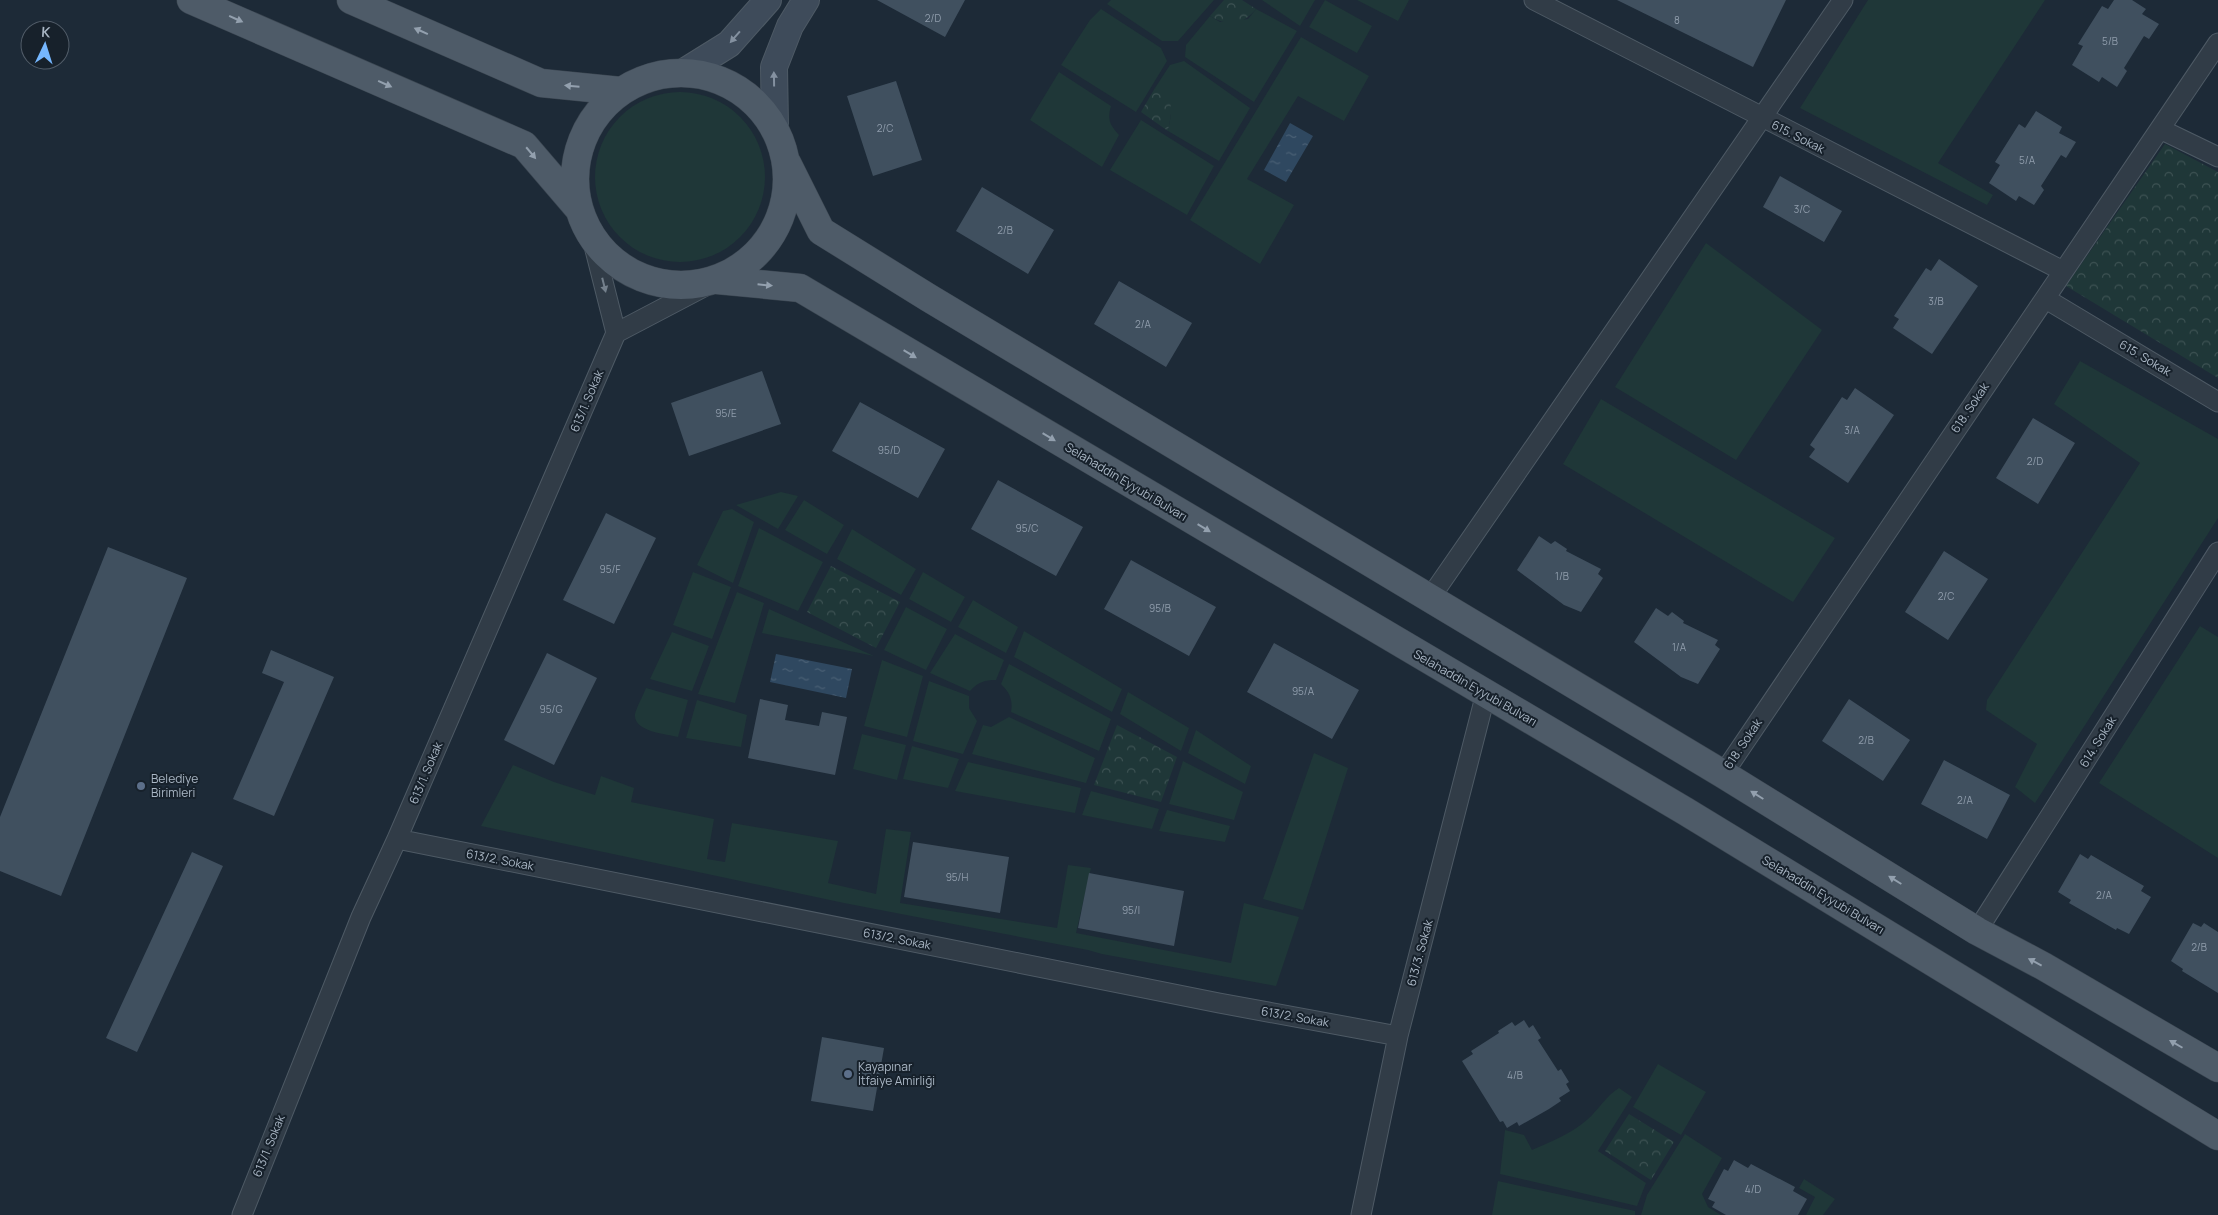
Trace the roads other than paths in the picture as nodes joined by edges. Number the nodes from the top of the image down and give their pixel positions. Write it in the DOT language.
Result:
graph roads {
  1 [pos="191,0"];
  2 [pos="350,0"];
  3 [pos="768,0"];
  4 [pos="806,0"];
  5 [pos="1534,0"];
  6 [pos="1843,0"];
  7 [pos="2218,43"];
  8 [pos="684,72"];
  9 [pos="621,91"];
  10 [pos="1763,119"];
  11 [pos="775,128"];
  12 [pos="2160,129"];
  13 [pos="2218,157"];
  14 [pos="787,163"];
  15 [pos="578,208"];
  16 [pos="592,238"];
  17 [pos="2063,271"];
  18 [pos="717,280"];
  19 [pos="2046,299"];
  20 [pos="616,333"];
  21 [pos="2218,402"];
  22 [pos="2218,552"];
  23 [pos="1430,598"];
  24 [pos="1486,693"];
  25 [pos="1723,774"];
  26 [pos="397,839"];
  27 [pos="1977,931"];
  28 [pos="1398,1036"];
  29 [pos="2218,1068"];
  30 [pos="2218,1136"];
  31 [pos="242,1215"];
  32 [pos="1361,1215"];
  1 -- 15 [label="main road, one-way"];
  9 -- 2 [label="main road, one-way"];
  3 -- 8 [label="main road, one-way"];
  11 -- 4 [label="main road, one-way"];
  5 -- 10 [label="street, 615. Sokak"];
  6 -- 10 [label="street"];
  7 -- 12 [label="street, 618. Sokak"];
  8 -- 9 [label="main road"];
  8 -- 11 [label="main road"];
  9 -- 15 [label="main road"];
  10 -- 17 [label="street, 615. Sokak"];
  10 -- 23 [label="street"];
  11 -- 14 [label="main road"];
  12 -- 13 [label="street"];
  12 -- 17 [label="street, 618. Sokak"];
  14 -- 18 [label="main road"];
  14 -- 23 [label="main road"];
  15 -- 16 [label="main road"];
  16 -- 18 [label="main road"];
  16 -- 20 [label="street, one-way"];
  17 -- 19 [label="street, 618. Sokak"];
  18 -- 20 [label="street"];
  18 -- 24 [label="main road, Selahaddin Eyyubi Bulvarı, one-way"];
  19 -- 21 [label="street, 615. Sokak"];
  19 -- 25 [label="street, 618. Sokak"];
  20 -- 26 [label="street, 613/1. Sokak"];
  22 -- 27 [label="street, 614. Sokak"];
  23 -- 25 [label="main road"];
  24 -- 28 [label="street, 613/3. Sokak"];
  24 -- 30 [label="main road, Selahaddin Eyyubi Bulvarı"];
  27 -- 25 [label="main road, one-way"];
  26 -- 28 [label="street, 613/2. Sokak"];
  26 -- 31 [label="street, 613/1. Sokak"];
  29 -- 27 [label="main road, one-way"];
  28 -- 32 [label="street, 613/3. Sokak"];
}
